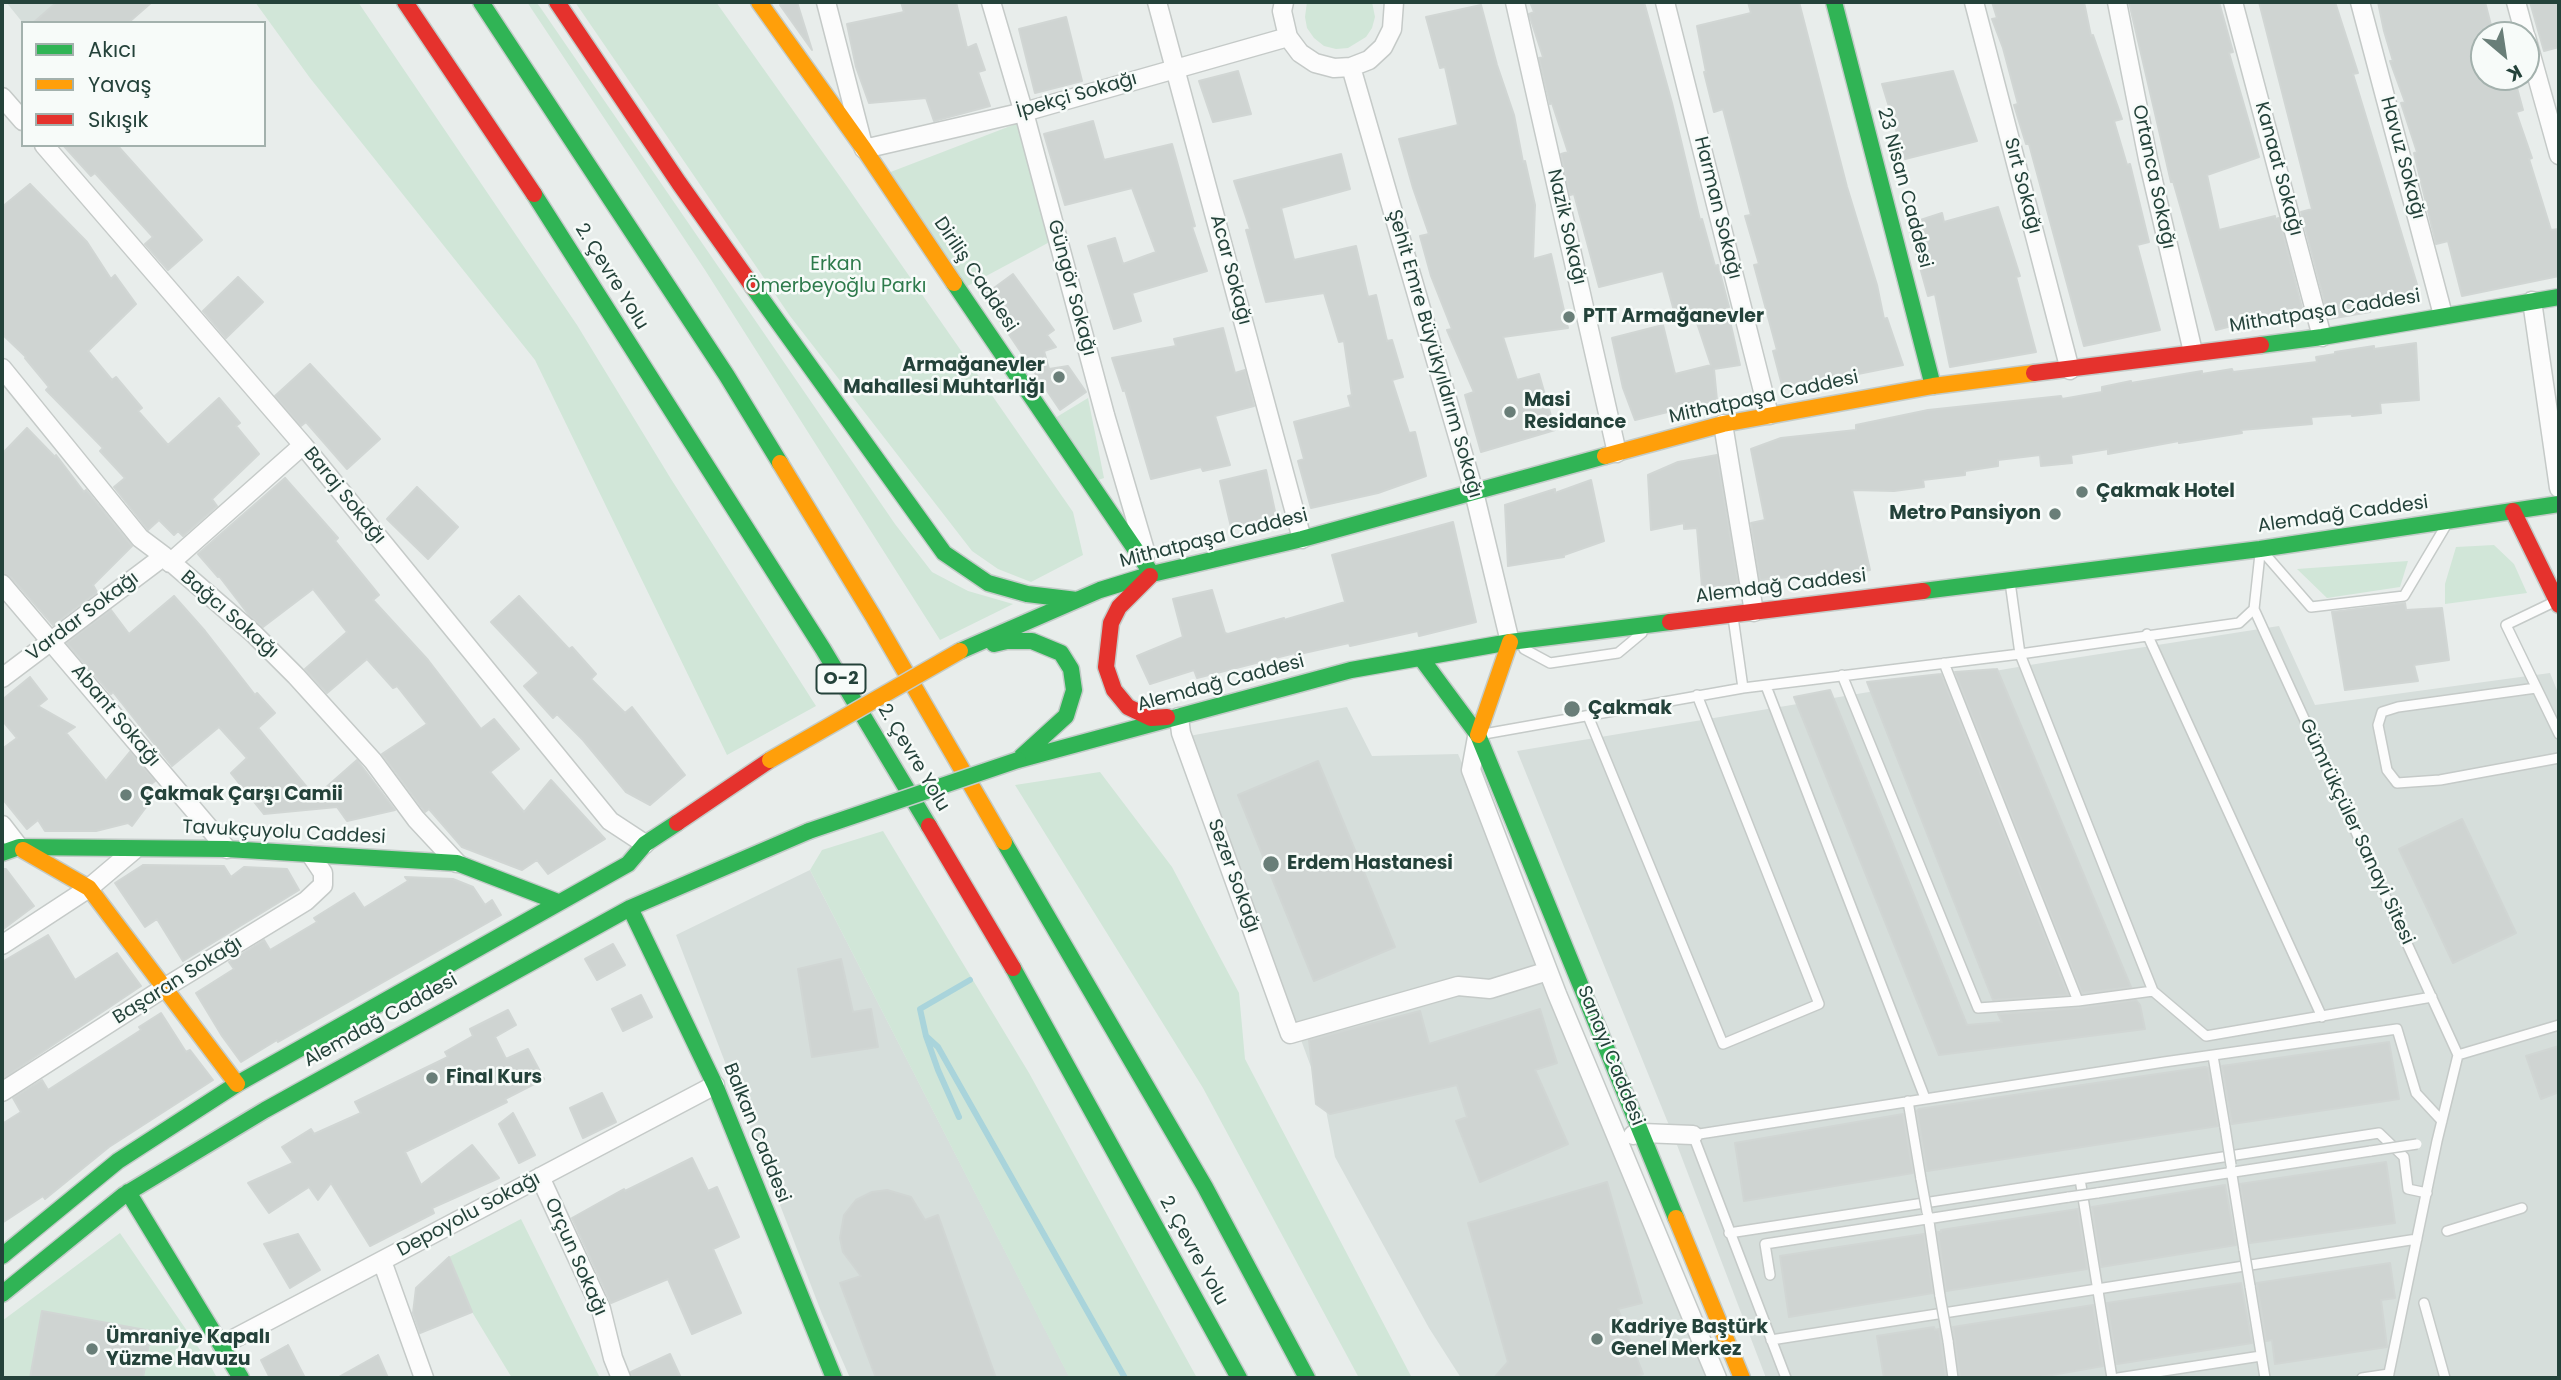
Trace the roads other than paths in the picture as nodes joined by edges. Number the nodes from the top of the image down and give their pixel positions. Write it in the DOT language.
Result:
graph roads {
  1 [pos="405,2"];
  2 [pos="481,2"];
  3 [pos="557,2"];
  4 [pos="759,2"];
  5 [pos="826,2"];
  6 [pos="991,2"];
  7 [pos="1157,2"];
  8 [pos="1284,2"];
  9 [pos="1394,2"];
  10 [pos="1515,2"];
  11 [pos="1665,2"];
  12 [pos="1834,2"];
  13 [pos="1974,2"];
  14 [pos="2117,2"];
  15 [pos="2233,2"];
  16 [pos="2360,2"];
  17 [pos="2516,2"];
  18 [pos="2522,21"];
  19 [pos="1288,37"];
  20 [pos="1351,67"];
  21 [pos="1175,69"];
  22 [pos="2540,86"];
  23 [pos="2,97"];
  24 [pos="1024,112"];
  25 [pos="21,119"];
  26 [pos="46,147"];
  27 [pos="864,149"];
  28 [pos="2559,155"];
  29 [pos="2559,296"];
  30 [pos="2532,301"];
  31 [pos="2443,315"];
  32 [pos="2322,337"];
  33 [pos="2193,352"];
  34 [pos="2,368"];
  35 [pos="2070,370"];
  36 [pos="1933,386"];
  37 [pos="1769,415"];
  38 [pos="1723,424"];
  39 [pos="303,445"];
  40 [pos="1617,453"];
  41 [pos="2559,488"];
  42 [pos="1474,492"];
  43 [pos="2559,504"];
  44 [pos="2513,511"];
  45 [pos="2449,520"];
  46 [pos="1303,539"];
  47 [pos="2260,549"];
  48 [pos="167,559"];
  49 [pos="1152,574"];
  50 [pos="2010,581"];
  51 [pos="2,584"];
  52 [pos="1077,600"];
  53 [pos="2558,603"];
  54 [pos="2255,610"];
  55 [pos="1754,612"];
  56 [pos="1733,613"];
  57 [pos="1655,624"];
  58 [pos="2147,635"];
  59 [pos="53,642"];
  60 [pos="1510,642"];
  61 [pos="960,651"];
  62 [pos="2021,654"];
  63 [pos="1421,658"];
  64 [pos="1944,663"];
  65 [pos="1842,675"];
  66 [pos="2,678"];
  67 [pos="1766,686"];
  68 [pos="1743,688"];
  69 [pos="2536,688"];
  70 [pos="1697,695"];
  71 [pos="1588,716"];
  72 [pos="1179,717"];
  73 [pos="2559,734"];
  74 [pos="1478,735"];
  75 [pos="2559,758"];
  76 [pos="1018,760"];
  77 [pos="2,825"];
  78 [pos="645,844"];
  79 [pos="227,849"];
  80 [pos="10,850"];
  81 [pos="134,850"];
  82 [pos="311,855"];
  83 [pos="457,863"];
  84 [pos="89,888"];
  85 [pos="558,902"];
  86 [pos="630,908"];
  87 [pos="2,945"];
  88 [pos="1548,971"];
  89 [pos="164,988"];
  90 [pos="2153,991"];
  91 [pos="2432,997"];
  92 [pos="2078,1001"];
  93 [pos="2322,1017"];
  94 [pos="2559,1025"];
  95 [pos="2213,1055"];
  96 [pos="2458,1055"];
  97 [pos="237,1084"];
  98 [pos="715,1084"];
  99 [pos="2,1092"];
  100 [pos="1925,1098"];
  101 [pos="1908,1101"];
  102 [pos="2442,1121"];
  103 [pos="1642,1133"];
  104 [pos="1693,1135"];
  105 [pos="1616,1139"];
  106 [pos="2437,1141"];
  107 [pos="2231,1169"];
  108 [pos="540,1177"];
  109 [pos="2080,1179"];
  110 [pos="128,1192"];
  111 [pos="2427,1193"];
  112 [pos="2522,1208"];
  113 [pos="1928,1216"];
  114 [pos="2447,1231"];
  115 [pos="1729,1233"];
  116 [pos="2417,1239"];
  117 [pos="2,1256"];
  118 [pos="382,1261"];
  119 [pos="1770,1275"];
  120 [pos="2098,1289"];
  121 [pos="2,1294"];
  122 [pos="2424,1303"];
  123 [pos="1771,1340"];
  124 [pos="222,1345"];
  125 [pos="2261,1356"];
  126 [pos="2264,1376"];
  127 [pos="2389,1376"];
  128 [pos="241,1378"];
  129 [pos="424,1378"];
  130 [pos="621,1378"];
  131 [pos="834,1378"];
  132 [pos="1239,1378"];
  133 [pos="1307,1378"];
  134 [pos="1717,1378"];
  135 [pos="1742,1378"];
  136 [pos="1786,1378"];
  137 [pos="1953,1378"];
  138 [pos="2112,1378"];
  139 [pos="2118,1378"];
  140 [pos="2362,1378"];
  141 [pos="2445,1378"];
  1 -- 132 [label="main road, 2. Çevre Yolu / O-2"];
  2 -- 133 [label="main road, 2. Çevre Yolu"];
  3 -- 52 [label="main road"];
  4 -- 27 [label="main road, Diriliş Caddesi"];
  5 -- 27 [label="street"];
  6 -- 24 [label="street, Güngör Sokağı"];
  7 -- 21 [label="street, Acar Sokağı"];
  8 -- 19 [label="street"];
  9 -- 20 [label="street"];
  10 -- 40 [label="street, Nazik Sokağı"];
  11 -- 37 [label="street, Harman Sokağı"];
  12 -- 36 [label="main road, 23 Nisan Caddesi"];
  13 -- 35 [label="street, Sırt Sokağı"];
  14 -- 33 [label="street, Ortanca Sokağı"];
  15 -- 32 [label="street, Kanaat Sokağı"];
  16 -- 31 [label="street, Havuz Sokağı"];
  17 -- 18 [label="street"];
  19 -- 20 [label="street"];
  19 -- 21 [label="street, İpekçi Sokağı"];
  20 -- 42 [label="street, Şehit Emre Büyükyıldırım Sokağı"];
  21 -- 24 [label="street, İpekçi Sokağı"];
  21 -- 46 [label="street, Acar Sokağı"];
  22 -- 28 [label="street"];
  23 -- 25 [label="street"];
  24 -- 27 [label="street, İpekçi Sokağı"];
  24 -- 49 [label="street, Güngör Sokağı"];
  26 -- 39 [label="street, Baraj Sokağı"];
  27 -- 49 [label="main road, Diriliş Caddesi"];
  29 -- 30 [label="main road, Mithatpaşa Caddesi"];
  30 -- 31 [label="main road, Mithatpaşa Caddesi"];
  30 -- 41 [label="street"];
  31 -- 32 [label="main road, Mithatpaşa Caddesi"];
  32 -- 33 [label="main road, Mithatpaşa Caddesi"];
  33 -- 35 [label="main road, Mithatpaşa Caddesi"];
  34 -- 48 [label="street, Bağcı Sokağı"];
  35 -- 36 [label="main road, Mithatpaşa Caddesi"];
  36 -- 37 [label="main road, Mithatpaşa Caddesi"];
  37 -- 38 [label="main road, Mithatpaşa Caddesi"];
  38 -- 40 [label="main road, Mithatpaşa Caddesi"];
  38 -- 55 [label="street"];
  39 -- 48 [label="street, Vardar Sokağı"];
  39 -- 78 [label="street, Baraj Sokağı"];
  40 -- 42 [label="main road, Mithatpaşa Caddesi"];
  41 -- 45 [label="main road"];
  42 -- 46 [label="main road, Mithatpaşa Caddesi"];
  42 -- 60 [label="street, Şehit Emre Büyükyıldırım Sokağı"];
  43 -- 44 [label="main road, Alemdağ Caddesi"];
  44 -- 45 [label="main road, Alemdağ Caddesi"];
  44 -- 53 [label="main road"];
  45 -- 47 [label="main road, Alemdağ Caddesi"];
  45 -- 47 [label="lane"];
  46 -- 49 [label="main road, Mithatpaşa Caddesi"];
  47 -- 50 [label="main road, Alemdağ Caddesi"];
  47 -- 54 [label="lane"];
  48 -- 59 [label="street, Vardar Sokağı"];
  48 -- 83 [label="street, Bağcı Sokağı"];
  49 -- 52 [label="main road, Mithatpaşa Caddesi"];
  49 -- 72 [label="main road"];
  50 -- 55 [label="main road, Alemdağ Caddesi"];
  50 -- 62 [label="lane"];
  51 -- 59 [label="street, Abant Sokağı"];
  52 -- 61 [label="main road, Mithatpaşa Caddesi"];
  53 -- 69 [label="lane"];
  54 -- 58 [label="lane"];
  54 -- 91 [label="lane, Gümrükçüler Sanayi Sitesi"];
  55 -- 56 [label="main road, Alemdağ Caddesi"];
  56 -- 57 [label="main road, Alemdağ Caddesi"];
  56 -- 68 [label="lane"];
  57 -- 60 [label="main road, Alemdağ Caddesi"];
  57 -- 60 [label="lane"];
  58 -- 62 [label="lane"];
  58 -- 93 [label="lane"];
  59 -- 66 [label="street, Vardar Sokağı"];
  59 -- 79 [label="street, Abant Sokağı"];
  60 -- 63 [label="main road, Alemdağ Caddesi"];
  60 -- 74 [label="main road, Sanayi Caddesi"];
  61 -- 76 [label="main road"];
  61 -- 78 [label="main road, Alemdağ Caddesi, bridge"];
  62 -- 64 [label="lane"];
  62 -- 90 [label="lane"];
  63 -- 72 [label="main road, Alemdağ Caddesi"];
  63 -- 74 [label="main road, Sanayi Caddesi"];
  64 -- 65 [label="lane"];
  64 -- 92 [label="lane"];
  65 -- 67 [label="lane"];
  65 -- 92 [label="lane"];
  67 -- 68 [label="lane"];
  67 -- 100 [label="lane"];
  68 -- 70 [label="lane"];
  69 -- 73 [label="lane"];
  69 -- 75 [label="lane"];
  70 -- 71 [label="lane"];
  70 -- 71 [label="lane"];
  71 -- 74 [label="lane"];
  72 -- 76 [label="main road, Alemdağ Caddesi"];
  72 -- 88 [label="street, Sezer Sokağı"];
  74 -- 88 [label="street, Sanayi Caddesi"];
  74 -- 103 [label="main road, Sanayi Caddesi"];
  76 -- 86 [label="main road, Alemdağ Caddesi, bridge"];
  77 -- 80 [label="street"];
  78 -- 85 [label="main road, Alemdağ Caddesi"];
  79 -- 81 [label="main road, Tavukçuyolu Caddesi"];
  79 -- 82 [label="main road, Tavukçuyolu Caddesi"];
  80 -- 81 [label="main road, Tavukçuyolu Caddesi"];
  80 -- 84 [label="main road"];
  81 -- 84 [label="street"];
  82 -- 83 [label="main road, Tavukçuyolu Caddesi"];
  82 -- 89 [label="street, Başaran Sokağı"];
  83 -- 85 [label="main road, Tavukçuyolu Caddesi"];
  84 -- 87 [label="street"];
  84 -- 89 [label="main road"];
  85 -- 97 [label="main road, Alemdağ Caddesi"];
  86 -- 98 [label="main road, Balkan Caddesi"];
  86 -- 110 [label="main road, Alemdağ Caddesi"];
  88 -- 105 [label="street, Sanayi Caddesi"];
  89 -- 97 [label="main road"];
  89 -- 99 [label="street, Başaran Sokağı"];
  90 -- 92 [label="lane"];
  90 -- 93 [label="lane"];
  91 -- 93 [label="lane"];
  91 -- 96 [label="lane, Gümrükçüler Sanayi Sitesi"];
  94 -- 96 [label="lane"];
  95 -- 100 [label="lane"];
  95 -- 102 [label="lane"];
  95 -- 107 [label="lane, bridge"];
  96 -- 102 [label="lane"];
  97 -- 117 [label="main road, Alemdağ Caddesi"];
  98 -- 108 [label="street, Depoyolu Sokağı"];
  98 -- 131 [label="main road, Balkan Caddesi"];
  100 -- 101 [label="lane"];
  101 -- 104 [label="lane"];
  101 -- 113 [label="lane, bridge"];
  102 -- 106 [label="lane"];
  103 -- 104 [label="street"];
  103 -- 105 [label="street"];
  103 -- 135 [label="main road, Sanayi Caddesi"];
  104 -- 115 [label="lane"];
  105 -- 134 [label="street, Sanayi Caddesi"];
  106 -- 107 [label="lane, bridge"];
  106 -- 111 [label="lane"];
  107 -- 113 [label="lane, bridge"];
  107 -- 125 [label="lane, bridge"];
  108 -- 118 [label="street, Depoyolu Sokağı"];
  108 -- 130 [label="street, Orçun Sokağı"];
  109 -- 111 [label="lane"];
  109 -- 115 [label="lane"];
  109 -- 120 [label="lane"];
  110 -- 121 [label="main road, Alemdağ Caddesi"];
  110 -- 124 [label="main road"];
  111 -- 116 [label="lane"];
  112 -- 114 [label="lane"];
  113 -- 119 [label="lane"];
  113 -- 137 [label="lane, bridge"];
  115 -- 123 [label="lane"];
  116 -- 120 [label="lane"];
  116 -- 127 [label="lane"];
  118 -- 124 [label="street, Depoyolu Sokağı"];
  118 -- 129 [label="street"];
  120 -- 123 [label="lane"];
  120 -- 138 [label="lane"];
  122 -- 141 [label="lane"];
  123 -- 136 [label="lane"];
  124 -- 128 [label="main road"];
  125 -- 126 [label="lane"];
  125 -- 139 [label="lane"];
  127 -- 140 [label="lane"];
}
